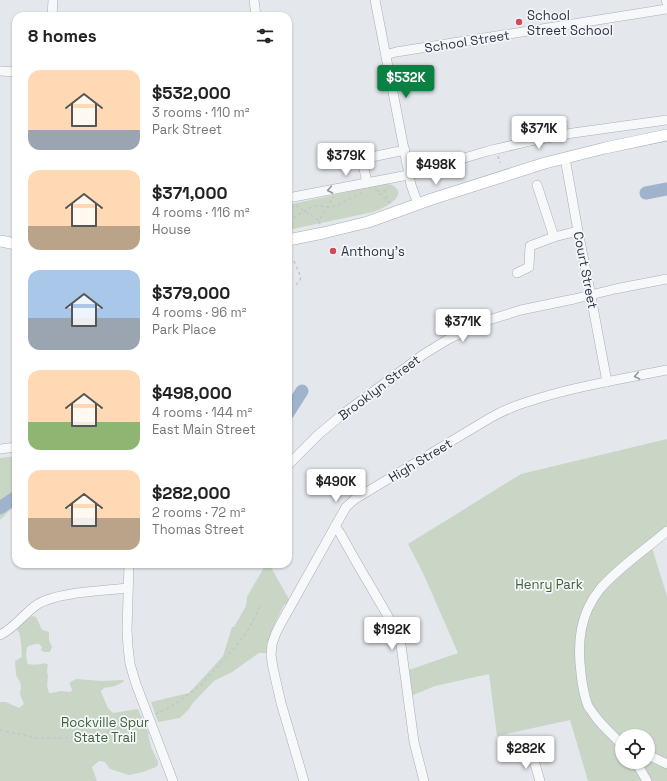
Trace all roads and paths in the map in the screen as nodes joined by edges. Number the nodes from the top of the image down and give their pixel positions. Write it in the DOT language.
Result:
graph roads {
  1 [pos="53,0"];
  2 [pos="254,0"];
  3 [pos="375,0"];
  4 [pos="667,9"];
  5 [pos="52,12"];
  6 [pos="256,12"];
  7 [pos="386,55"];
  8 [pos="0,71"];
  9 [pos="12,72"];
  10 [pos="566,120"];
  11 [pos="667,120"];
  12 [pos="567,131"];
  13 [pos="667,135"];
  14 [pos="405,150"];
  15 [pos="498,156"];
  16 [pos="565,158"];
  17 [pos="500,163"];
  18 [pos="461,165"];
  19 [pos="464,173"];
  20 [pos="409,175"];
  21 [pos="390,185"];
  22 [pos="537,185"];
  23 [pos="370,188"];
  24 [pos="376,190"];
  25 [pos="385,190"];
  26 [pos="334,195"];
  27 [pos="387,199"];
  28 [pos="292,201"];
  29 [pos="292,202"];
  30 [pos="391,204"];
  31 [pos="418,204"];
  32 [pos="328,206"];
  33 [pos="305,211"];
  34 [pos="292,218"];
  35 [pos="319,222"];
  36 [pos="320,224"];
  37 [pos="578,231"];
  38 [pos="554,237"];
  39 [pos="292,239"];
  40 [pos="0,240"];
  41 [pos="12,243"];
  42 [pos="294,260"];
  43 [pos="517,272"];
  44 [pos="667,279"];
  45 [pos="296,285"];
  46 [pos="591,295"];
  47 [pos="667,370"];
  48 [pos="607,382"];
  49 [pos="12,448"];
  50 [pos="0,449"];
  51 [pos="292,462"];
  52 [pos="335,526"];
  53 [pos="667,531"];
  54 [pos="129,568"];
  55 [pos="128,588"];
  56 [pos="260,606"];
  57 [pos="0,635"];
  58 [pos="153,714"];
  59 [pos="144,718"];
  60 [pos="0,730"];
  61 [pos="615,738"];
  62 [pos="532,754"];
  63 [pos="655,762"];
  64 [pos="667,764"];
  65 [pos="646,769"];
  66 [pos="173,781"];
  67 [pos="304,781"];
  68 [pos="424,781"];
  69 [pos="540,781"];
  70 [pos="648,781"];
  1 -- 5 [label="street"];
  2 -- 6 [label="street"];
  3 -- 7 [label="street"];
  4 -- 7 [label="street, School Street"];
  7 -- 14 [label="street"];
  8 -- 9 [label="street"];
  10 -- 12 [label="path"];
  11 -- 20 [label="street"];
  13 -- 16 [label="main road"];
  14 -- 20 [label="street"];
  14 -- 23 [label="street"];
  15 -- 17 [label="path"];
  16 -- 31 [label="main road"];
  16 -- 37 [label="street, Court Street"];
  18 -- 19 [label="path"];
  20 -- 23 [label="street"];
  20 -- 31 [label="street"];
  21 -- 25 [label="path"];
  22 -- 38 [label="street"];
  23 -- 24 [label="path"];
  23 -- 28 [label="street, one-way"];
  23 -- 32 [label="path"];
  24 -- 25 [label="path"];
  24 -- 27 [label="path"];
  25 -- 27 [label="path"];
  26 -- 32 [label="path"];
  27 -- 30 [label="path"];
  29 -- 33 [label="path"];
  31 -- 39 [label="main road"];
  32 -- 33 [label="path"];
  32 -- 35 [label="path"];
  33 -- 34 [label="path"];
  33 -- 35 [label="path"];
  35 -- 36 [label="path"];
  37 -- 38 [label="street"];
  37 -- 46 [label="street, Court Street"];
  38 -- 43 [label="street"];
  40 -- 41 [label="main road"];
  42 -- 45 [label="path"];
  44 -- 46 [label="street, Brooklyn Street"];
  46 -- 48 [label="street, Court Street"];
  46 -- 51 [label="street, Brooklyn Street"];
  47 -- 48 [label="street, High Street, one-way"];
  48 -- 52 [label="street, High Street"];
  49 -- 50 [label="street"];
  52 -- 67 [label="street, High Street"];
  52 -- 68 [label="street"];
  53 -- 61 [label="street"];
  54 -- 55 [label="street"];
  55 -- 57 [label="street"];
  55 -- 66 [label="street"];
  56 -- 58 [label="path"];
  59 -- 60 [label="path"];
  62 -- 69 [label="street"];
  63 -- 64 [label="street"];
  65 -- 70 [label="street"];
}
